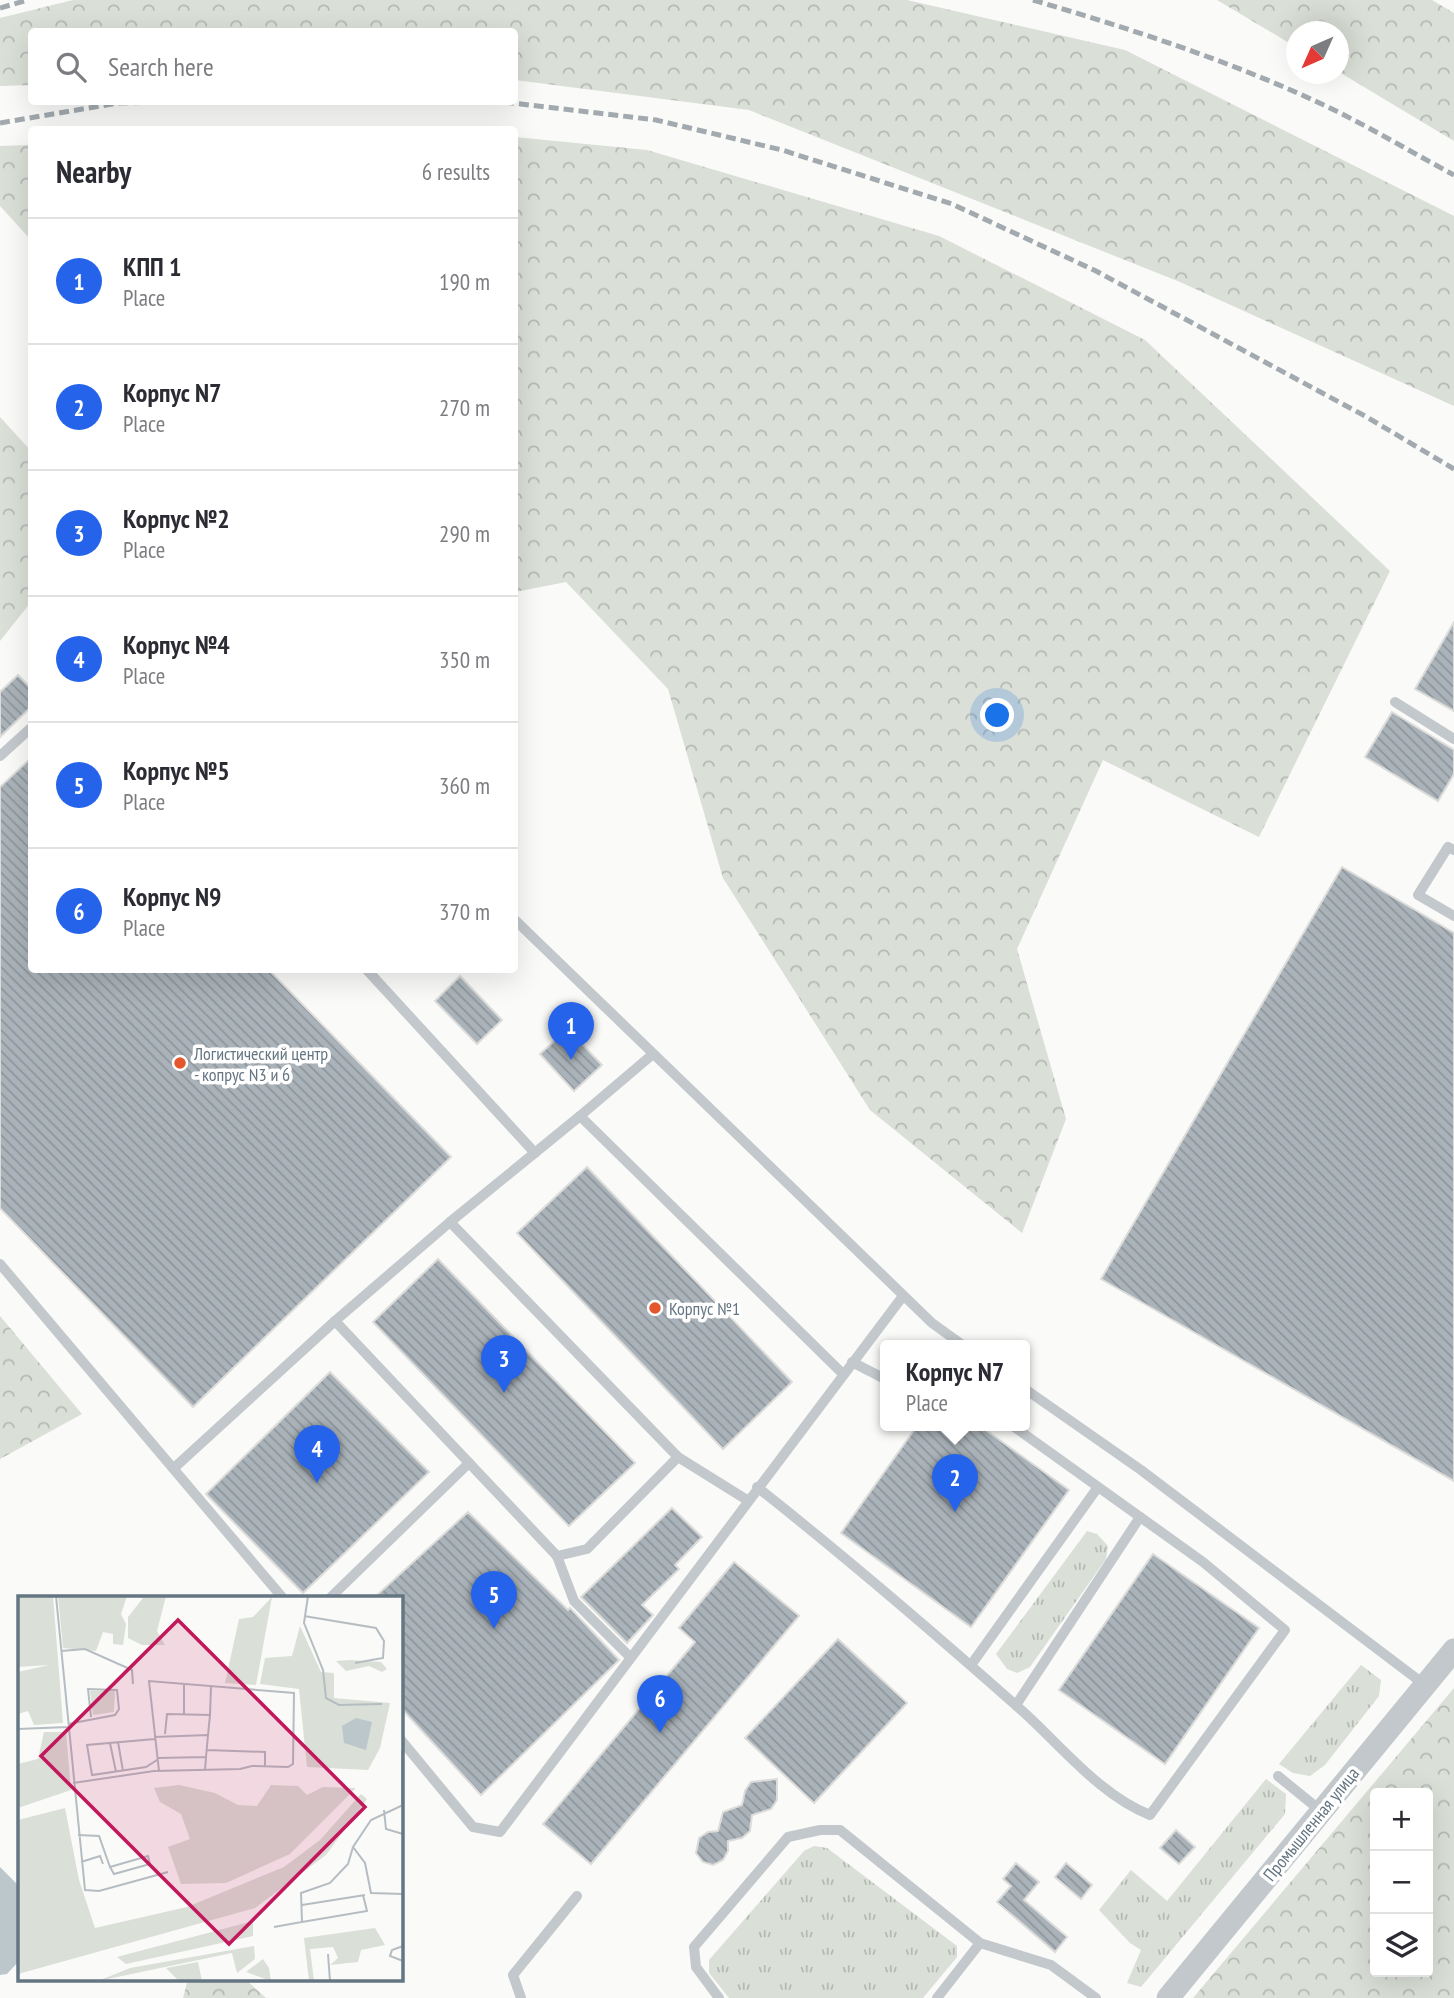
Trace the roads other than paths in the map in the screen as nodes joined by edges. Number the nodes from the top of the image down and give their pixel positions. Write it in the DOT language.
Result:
graph roads {
  1 [pos="1395,702"];
  2 [pos="28,731"];
  3 [pos="1454,739"];
  4 [pos="0,756"];
  5 [pos="1454,850"];
  6 [pos="1454,916"];
  7 [pos="518,923"];
  8 [pos="370,973"];
  9 [pos="653,1054"];
  10 [pos="580,1116"];
  11 [pos="535,1153"];
  12 [pos="450,1222"];
  13 [pos="0,1264"];
  14 [pos="903,1296"];
  15 [pos="335,1321"];
  16 [pos="956,1340"];
  17 [pos="852,1363"];
  18 [pos="843,1374"];
  19 [pos="880,1377"];
  20 [pos="1030,1392"];
  21 [pos="1020,1431"];
  22 [pos="678,1457"];
  23 [pos="469,1463"];
  24 [pos="174,1468"];
  25 [pos="1098,1487"];
  26 [pos="757,1488"];
  27 [pos="747,1500"];
  28 [pos="1140,1517"];
  29 [pos="557,1556"];
  30 [pos="281,1596"];
  31 [pos="332,1596"];
  32 [pos="1454,1650"];
  33 [pos="630,1657"];
  34 [pos="971,1665"];
  35 [pos="1425,1685"];
  36 [pos="1016,1705"];
  37 [pos="402,1741"];
  38 [pos="1278,1776"];
  39 [pos="1321,1811"];
  40 [pos="577,1896"];
  41 [pos="980,1943"];
  42 [pos="521,1998"];
  43 [pos="719,1998"];
  44 [pos="937,1998"];
  45 [pos="1096,1998"];
  46 [pos="1168,1998"];
  1 -- 3 [label="lane"];
  2 -- 4 [label="lane"];
  5 -- 6 [label="lane"];
  7 -- 9 [label="lane"];
  8 -- 11 [label="lane"];
  9 -- 10 [label="lane"];
  9 -- 14 [label="lane"];
  10 -- 11 [label="lane"];
  10 -- 18 [label="lane"];
  11 -- 12 [label="lane"];
  12 -- 15 [label="lane"];
  12 -- 22 [label="lane"];
  13 -- 24 [label="lane"];
  14 -- 16 [label="lane"];
  14 -- 17 [label="lane"];
  15 -- 23 [label="lane"];
  15 -- 24 [label="lane"];
  17 -- 18 [label="lane"];
  17 -- 19 [label="lane"];
  18 -- 26 [label="lane"];
  20 -- 35 [label="lane"];
  21 -- 25 [label="lane"];
  22 -- 27 [label="lane"];
  22 -- 29 [label="lane"];
  23 -- 29 [label="lane"];
  23 -- 31 [label="lane"];
  24 -- 30 [label="lane"];
  25 -- 28 [label="lane"];
  25 -- 34 [label="lane"];
  26 -- 27 [label="lane"];
  26 -- 34 [label="lane"];
  27 -- 33 [label="lane"];
  28 -- 36 [label="lane"];
  28 -- 36 [label="lane"];
  29 -- 33 [label="lane"];
  32 -- 35 [label="street, Промышленная улица"];
  33 -- 37 [label="lane"];
  34 -- 36 [label="lane"];
  35 -- 39 [label="street, Промышленная улица"];
  38 -- 39 [label="lane"];
  39 -- 46 [label="street, Промышленная улица"];
  40 -- 42 [label="lane"];
  41 -- 43 [label="lane"];
  41 -- 44 [label="lane"];
  41 -- 45 [label="lane"];
}
